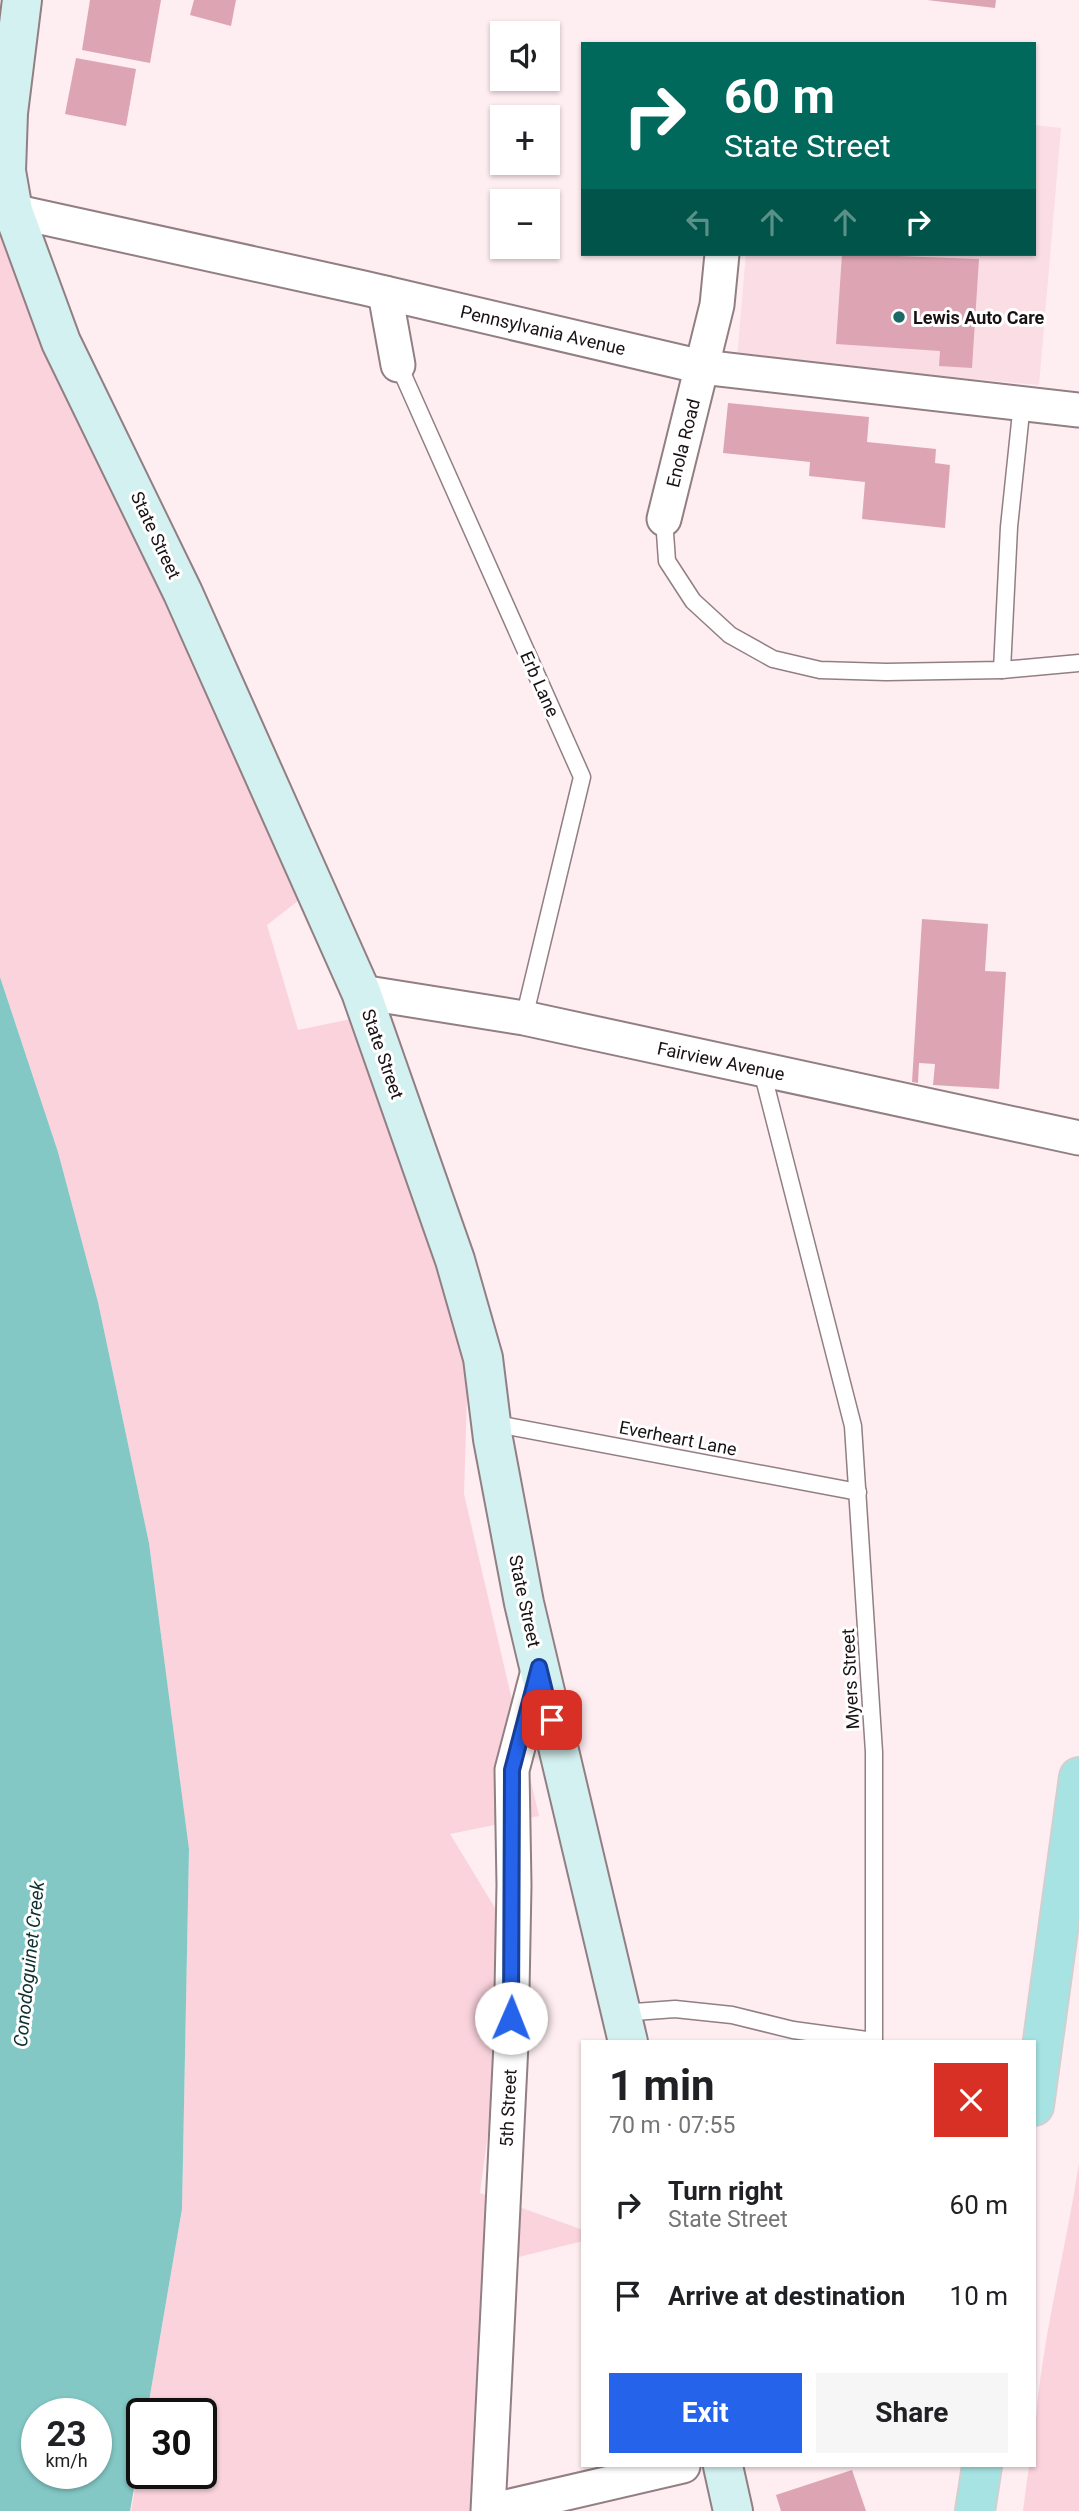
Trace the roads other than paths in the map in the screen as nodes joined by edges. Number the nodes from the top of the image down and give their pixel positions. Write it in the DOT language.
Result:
graph roads {
  1 [pos="23,0"];
  2 [pos="4,109"];
  3 [pos="13,211"];
  4 [pos="722,256"];
  5 [pos="375,290"];
  6 [pos="398,365"];
  7 [pos="702,367"];
  8 [pos="1022,404"];
  9 [pos="1079,410"];
  10 [pos="664,519"];
  11 [pos="1079,663"];
  12 [pos="1002,670"];
  13 [pos="361,992"];
  14 [pos="524,1018"];
  15 [pos="762,1071"];
  16 [pos="1079,1138"];
  17 [pos="491,1423"];
  18 [pos="858,1492"];
  19 [pos="539,1667"];
  20 [pos="1079,1777"];
  21 [pos="624,2028"];
  22 [pos="866,2040"];
  23 [pos="874,2040"];
  24 [pos="1036,2091"];
  25 [pos="679,2467"];
  26 [pos="723,2467"];
  27 [pos="982,2467"];
  28 [pos="489,2511"];
  29 [pos="733,2511"];
  30 [pos="975,2511"];
  1 -- 2 [label="main road, State Street"];
  2 -- 3 [label="main road, State Street"];
  3 -- 5 [label="street, Pennsylvania Avenue"];
  3 -- 13 [label="main road, State Street"];
  4 -- 7 [label="street, Enola Road"];
  5 -- 6 [label="street, Erb Lane"];
  5 -- 7 [label="street, Pennsylvania Avenue"];
  6 -- 14 [label="lane, Erb Lane"];
  7 -- 8 [label="street, Pennsylvania Avenue"];
  7 -- 10 [label="street, Enola Road"];
  8 -- 9 [label="street, Pennsylvania Avenue"];
  8 -- 12 [label="lane"];
  10 -- 12 [label="lane"];
  11 -- 12 [label="lane"];
  13 -- 14 [label="street, Fairview Avenue"];
  13 -- 17 [label="main road, State Street"];
  14 -- 15 [label="street, Fairview Avenue"];
  15 -- 16 [label="street, Fairview Avenue"];
  15 -- 18 [label="lane, Myers Street"];
  17 -- 18 [label="lane, Everheart Lane"];
  17 -- 19 [label="main road, State Street"];
  18 -- 23 [label="lane, Myers Street"];
  19 -- 21 [label="main road, State Street"];
  19 -- 28 [label="street, 5th Street"];
  20 -- 24 [label="main road"];
  21 -- 22 [label="lane, Myers Street"];
  25 -- 28 [label="street"];
  26 -- 29 [label="main road"];
  27 -- 30 [label="main road"];
}
